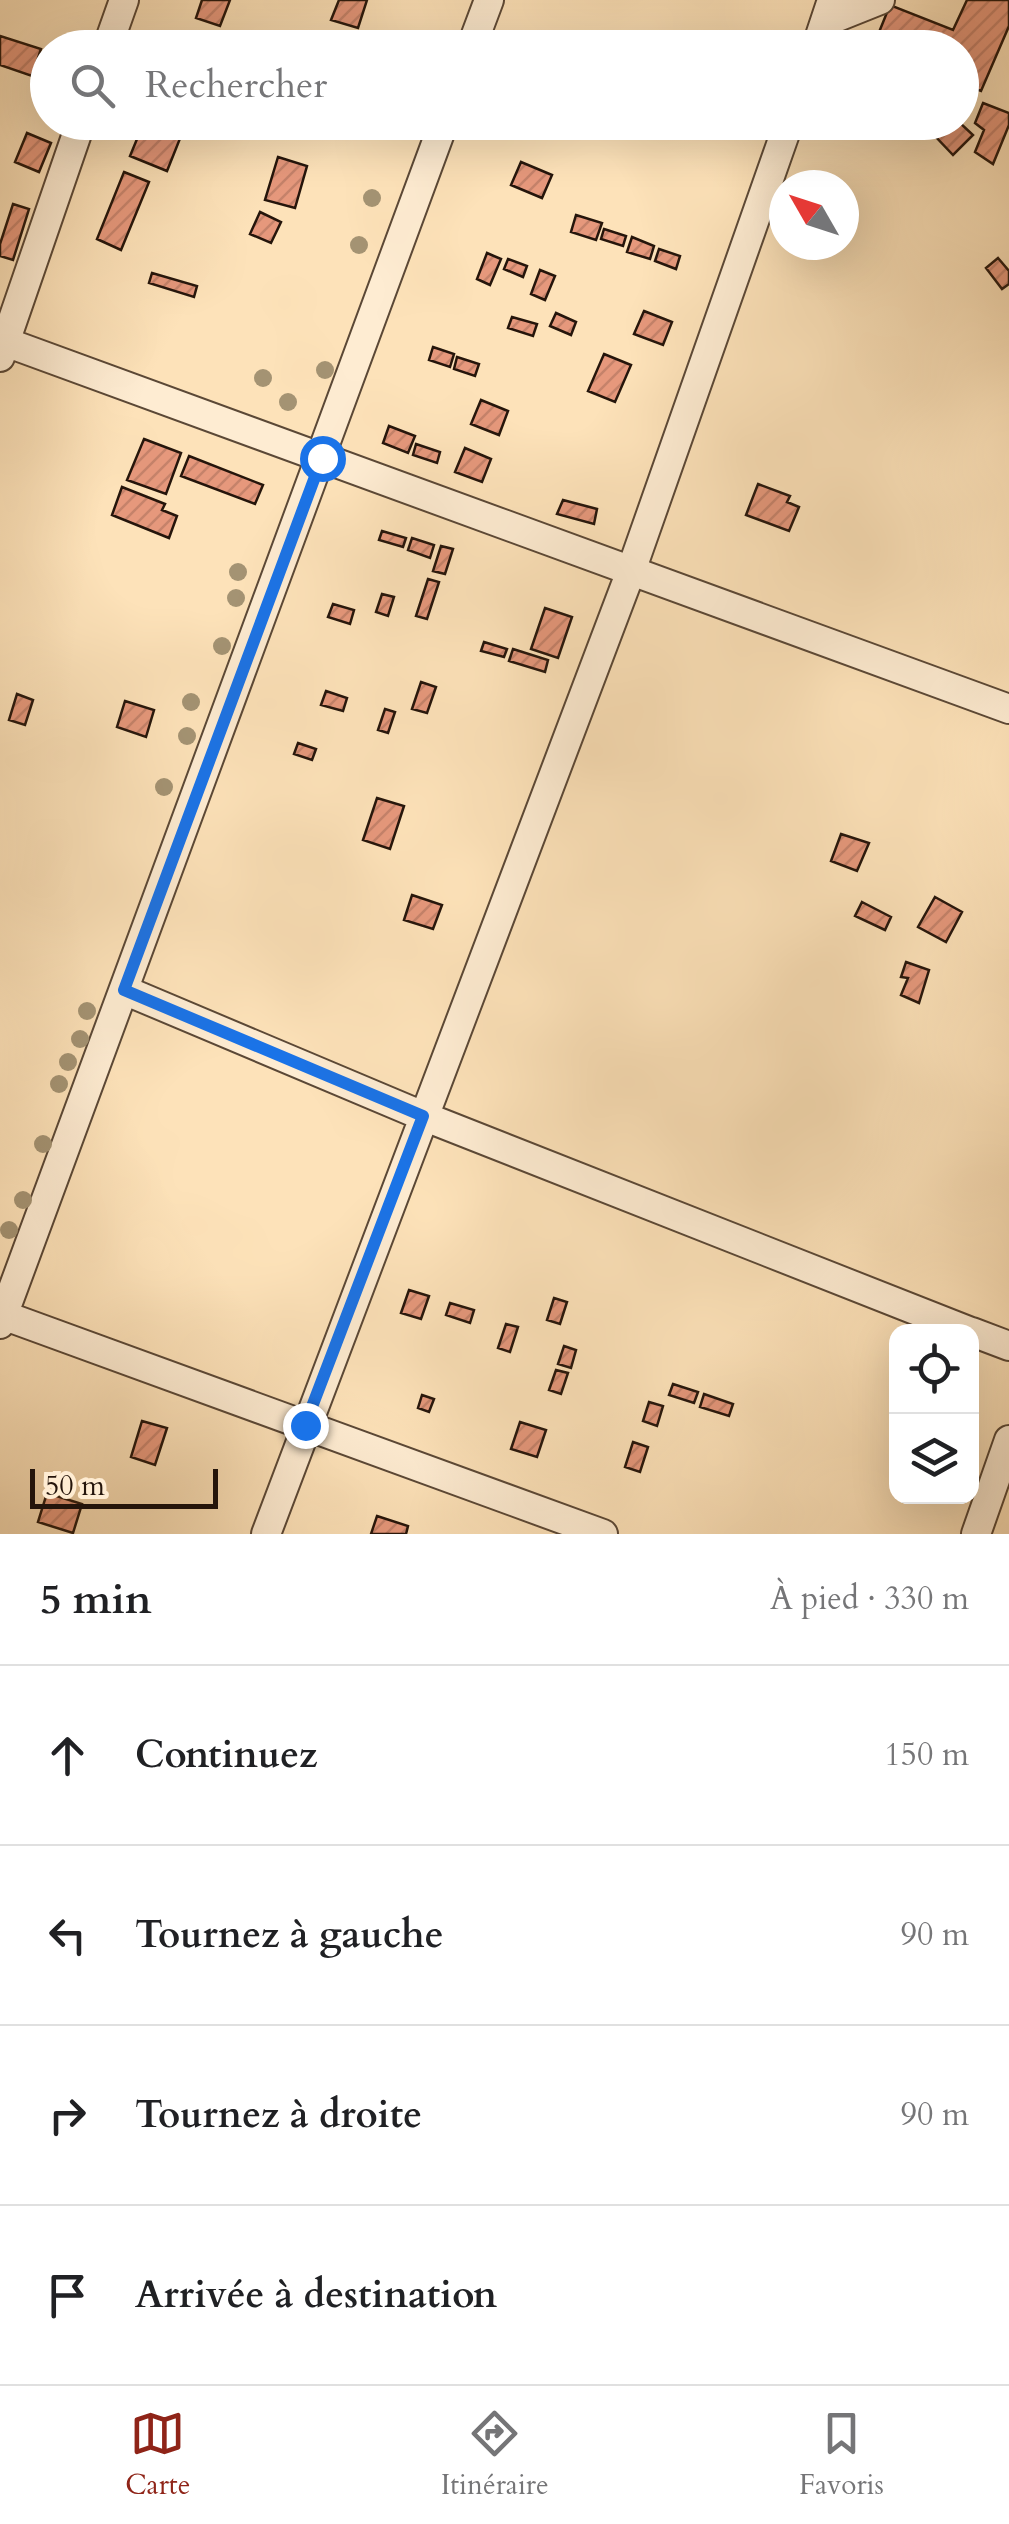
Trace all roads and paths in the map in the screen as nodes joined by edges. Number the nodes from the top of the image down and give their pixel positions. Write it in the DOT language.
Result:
graph roads {
  1 [pos="124,0"];
  2 [pos="489,0"];
  3 [pos="880,0"];
  4 [pos="824,23"];
  5 [pos="113,30"];
  6 [pos="478,30"];
  7 [pos="75,140"];
  8 [pos="437,140"];
  9 [pos="783,140"];
  10 [pos="2,346"];
  11 [pos="322,458"];
  12 [pos="630,570"];
  13 [pos="1009,709"];
  14 [pos="124,990"];
  15 [pos="423,1116"];
  16 [pos="1,1318"];
  17 [pos="951,1324"];
  18 [pos="979,1335"];
  19 [pos="1009,1346"];
  20 [pos="305,1425"];
  21 [pos="1009,1440"];
  22 [pos="266,1534"];
  23 [pos="604,1534"];
  24 [pos="976,1534"];
  1 -- 5 [label="street"];
  2 -- 6 [label="street"];
  3 -- 4 [label="street"];
  7 -- 10 [label="street"];
  8 -- 11 [label="street"];
  9 -- 12 [label="street"];
  10 -- 11 [label="street"];
  11 -- 12 [label="street"];
  11 -- 14 [label="street"];
  12 -- 13 [label="street"];
  12 -- 15 [label="street"];
  14 -- 15 [label="street"];
  14 -- 16 [label="street"];
  15 -- 17 [label="street"];
  15 -- 20 [label="street"];
  16 -- 20 [label="street"];
  18 -- 19 [label="street"];
  20 -- 22 [label="street"];
  20 -- 23 [label="street"];
  21 -- 24 [label="street"];
}
